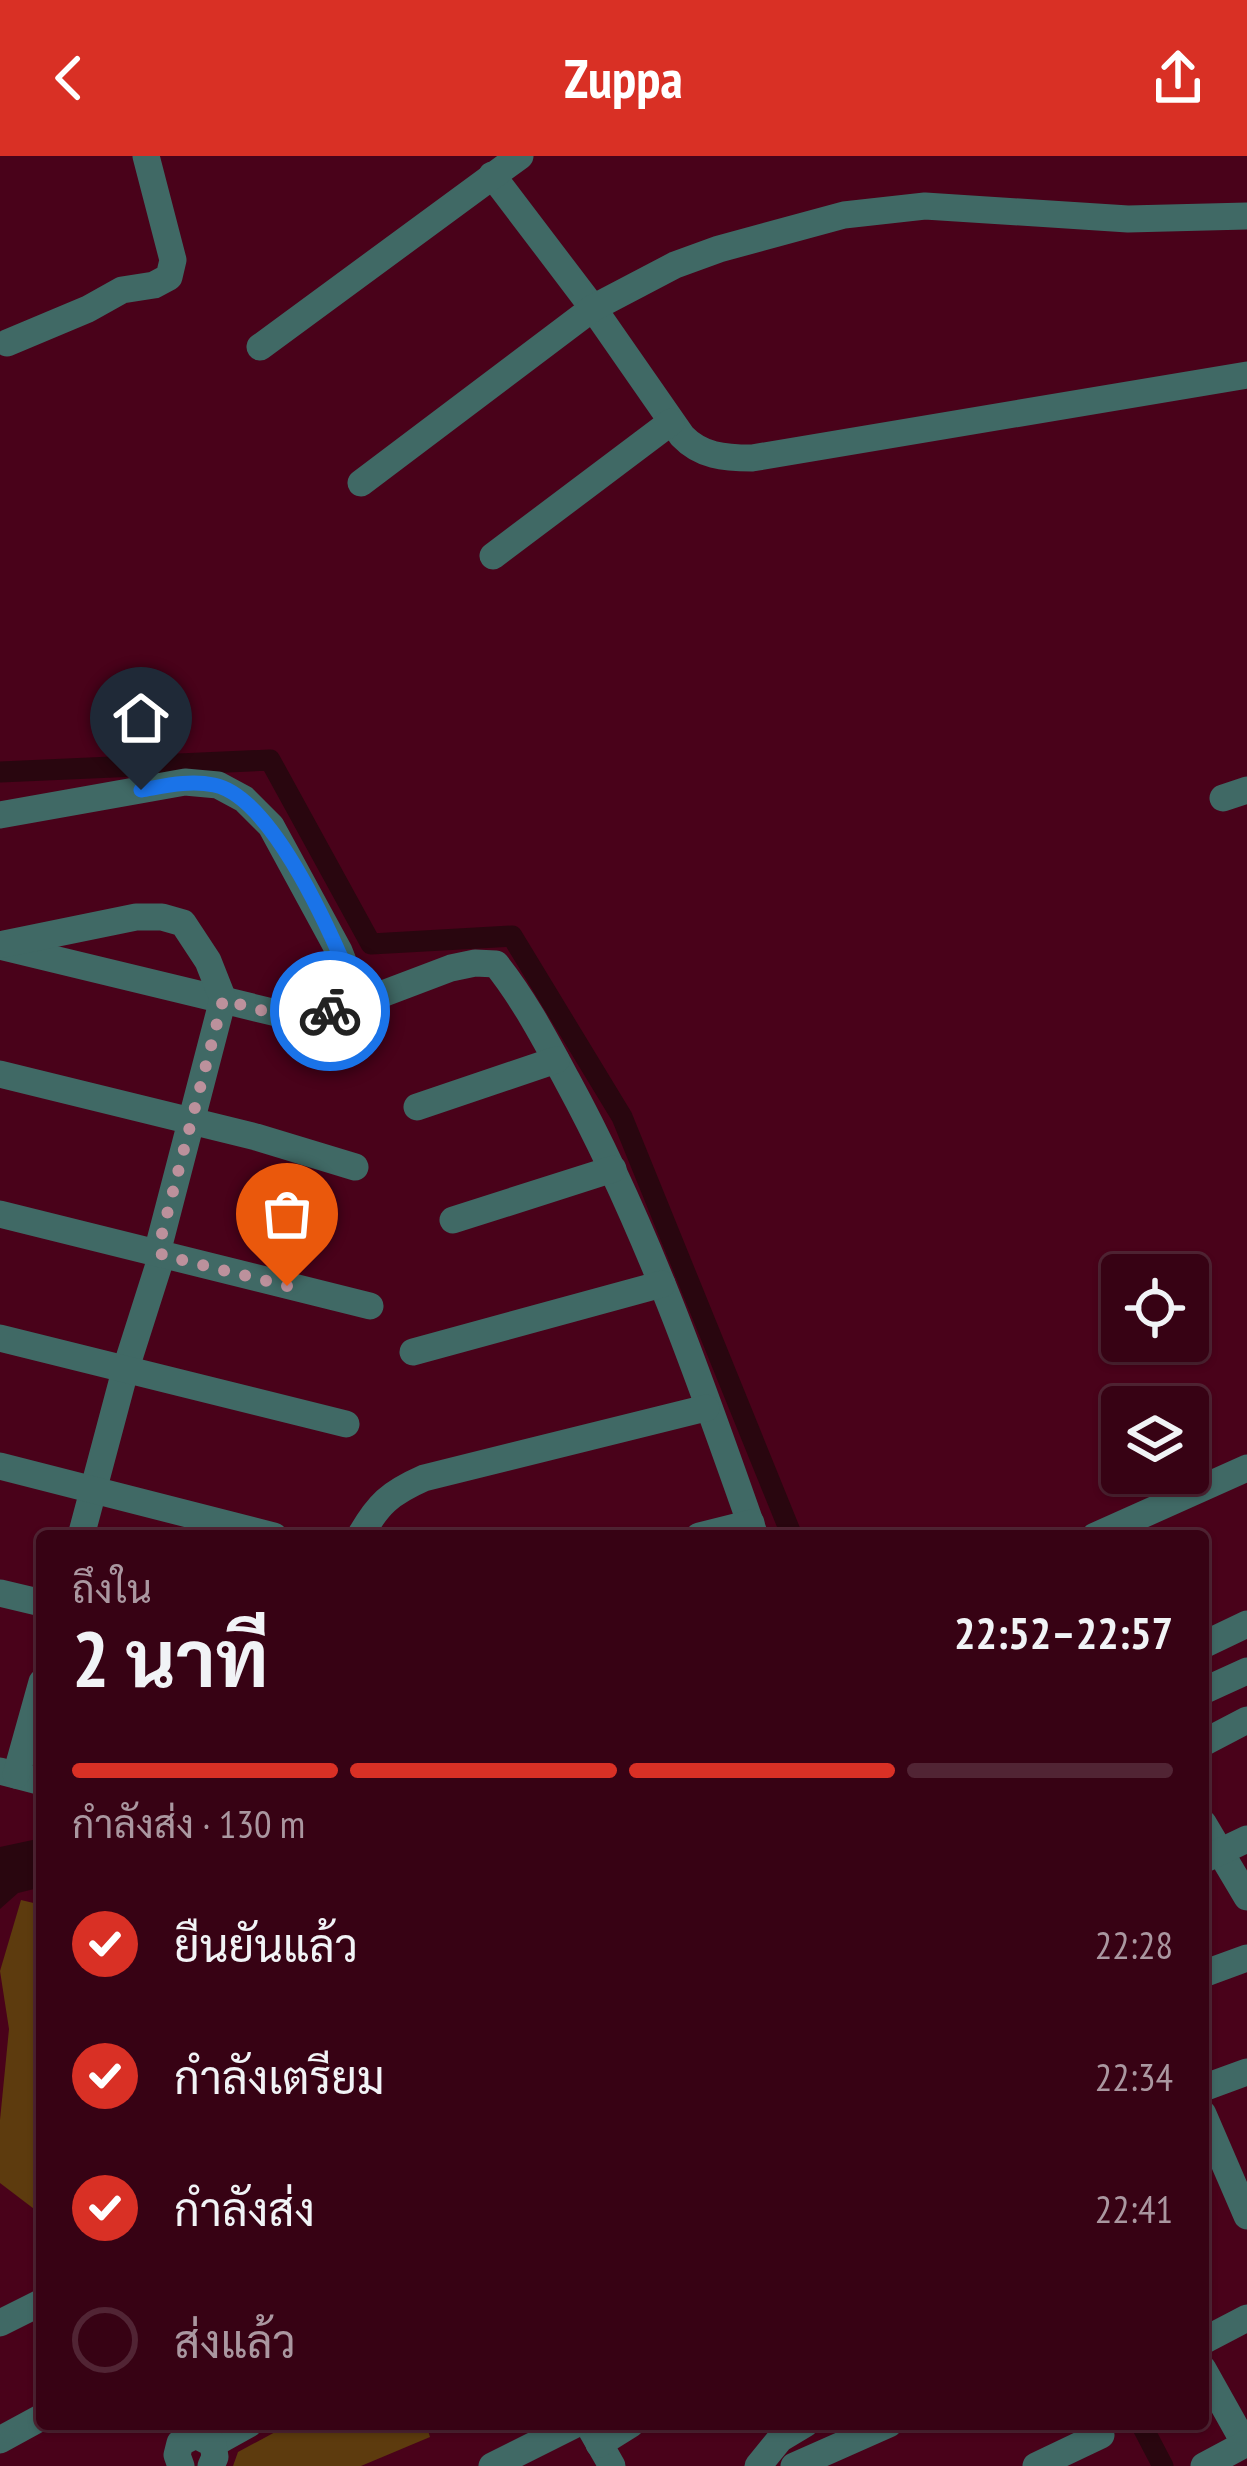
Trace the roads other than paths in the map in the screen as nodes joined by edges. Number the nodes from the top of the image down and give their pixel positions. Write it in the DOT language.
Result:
graph roads {
  1 [pos="146,156"];
  2 [pos="520,156"];
  3 [pos="492,175"];
  4 [pos="1247,216"];
  5 [pos="593,308"];
  6 [pos="7,343"];
  7 [pos="260,346"];
  8 [pos="1247,375"];
  9 [pos="671,422"];
  10 [pos="362,483"];
  11 [pos="493,556"];
  12 [pos="0,815"];
  13 [pos="0,945"];
  14 [pos="385,993"];
  15 [pos="223,1000"];
  16 [pos="556,1060"];
  17 [pos="0,1074"];
  18 [pos="417,1107"];
  19 [pos="191,1121"];
  20 [pos="355,1167"];
  21 [pos="613,1169"];
  22 [pos="0,1214"];
  23 [pos="453,1220"];
  24 [pos="162,1255"];
  25 [pos="662,1284"];
  26 [pos="370,1306"];
  27 [pos="0,1338"];
  28 [pos="413,1352"];
  29 [pos="125,1371"];
  30 [pos="706,1408"];
  31 [pos="346,1424"];
  32 [pos="0,1466"];
  33 [pos="1247,1468"];
  34 [pos="94,1489"];
  35 [pos="83,1530"];
  36 [pos="251,1530"];
  37 [pos="363,1530"];
  38 [pos="753,1530"];
  39 [pos="1108,1530"];
  40 [pos="0,1593"];
  41 [pos="36,1602"];
  42 [pos="1247,1624"];
  43 [pos="1209,1642"];
  44 [pos="1247,1671"];
  45 [pos="1209,1688"];
  46 [pos="36,1699"];
  47 [pos="1247,1720"];
  48 [pos="23,1737"];
  49 [pos="1209,1740"];
  50 [pos="19,1776"];
  51 [pos="1247,1839"];
  52 [pos="1211,1856"];
  53 [pos="1247,1897"];
  54 [pos="1247,1958"];
  55 [pos="1209,1972"];
  56 [pos="1247,2072"];
  57 [pos="1209,2086"];
  58 [pos="1209,2128"];
  59 [pos="1247,2216"];
  60 [pos="36,2305"];
  61 [pos="1247,2318"];
  62 [pos="0,2323"];
  63 [pos="1209,2339"];
  64 [pos="1209,2379"];
  65 [pos="36,2420"];
  66 [pos="232,2430"];
  67 [pos="564,2430"];
  68 [pos="795,2430"];
  69 [pos="875,2430"];
  70 [pos="1101,2435"];
  71 [pos="0,2440"];
  72 [pos="199,2442"];
  73 [pos="1246,2443"];
  74 [pos="178,2465"];
  75 [pos="492,2466"];
  76 [pos="758,2466"];
  77 [pos="794,2466"];
  78 [pos="1036,2466"];
  79 [pos="1204,2466"];
  1 -- 6 [label="street"];
  2 -- 3 [label="street"];
  3 -- 5 [label="street"];
  3 -- 7 [label="street"];
  4 -- 5 [label="street"];
  5 -- 9 [label="street"];
  5 -- 10 [label="street"];
  8 -- 9 [label="street"];
  9 -- 11 [label="street"];
  12 -- 15 [label="street"];
  13 -- 15 [label="street"];
  13 -- 15 [label="street"];
  14 -- 16 [label="street"];
  15 -- 19 [label="street"];
  16 -- 18 [label="street"];
  16 -- 21 [label="street"];
  17 -- 19 [label="street"];
  19 -- 20 [label="street"];
  19 -- 24 [label="street"];
  21 -- 23 [label="street"];
  21 -- 25 [label="street"];
  22 -- 24 [label="street"];
  24 -- 26 [label="street"];
  24 -- 29 [label="street"];
  25 -- 28 [label="street"];
  25 -- 30 [label="street"];
  27 -- 29 [label="street"];
  29 -- 31 [label="street"];
  29 -- 34 [label="street"];
  30 -- 37 [label="street"];
  30 -- 38 [label="street"];
  32 -- 34 [label="street"];
  33 -- 39 [label="street"];
  34 -- 35 [label="street"];
  34 -- 36 [label="street"];
  40 -- 41 [label="street"];
  42 -- 43 [label="street"];
  44 -- 45 [label="street"];
  46 -- 48 [label="street"];
  47 -- 49 [label="street"];
  48 -- 50 [label="street"];
  51 -- 52 [label="street"];
  52 -- 53 [label="street"];
  54 -- 55 [label="street"];
  56 -- 57 [label="street"];
  58 -- 59 [label="street"];
  60 -- 62 [label="street"];
  61 -- 63 [label="street"];
  64 -- 73 [label="street"];
  65 -- 71 [label="street"];
  66 -- 72 [label="street"];
  67 -- 75 [label="street"];
  68 -- 76 [label="street"];
  69 -- 77 [label="street"];
  70 -- 78 [label="street"];
  72 -- 74 [label="street"];
  73 -- 79 [label="street"];
}
